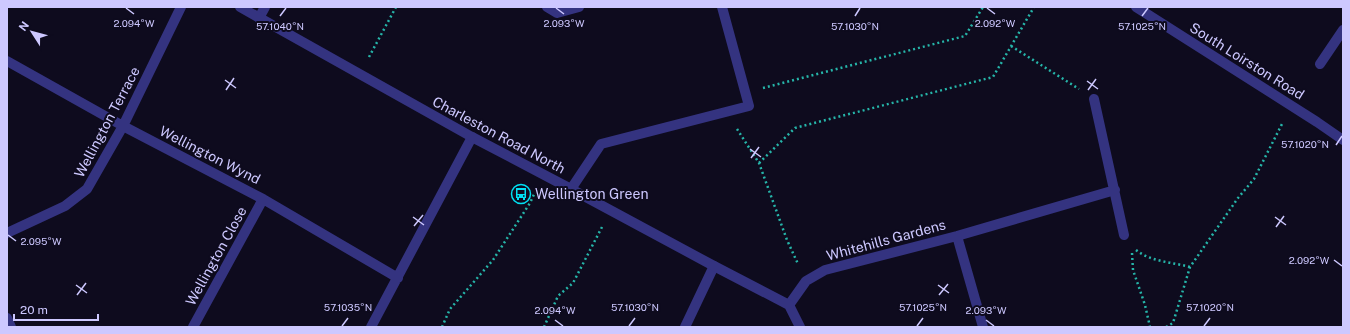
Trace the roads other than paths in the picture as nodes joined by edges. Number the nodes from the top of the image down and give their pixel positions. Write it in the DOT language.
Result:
graph roads {
  1 [pos="181,7"];
  2 [pos="240,7"];
  3 [pos="265,7"];
  4 [pos="547,7"];
  5 [pos="579,7"];
  6 [pos="722,7"];
  7 [pos="1136,7"];
  8 [pos="259,18"];
  9 [pos="1343,30"];
  10 [pos="7,61"];
  11 [pos="1320,64"];
  12 [pos="1094,99"];
  13 [pos="123,126"];
  14 [pos="472,137"];
  15 [pos="1343,140"];
  16 [pos="571,188"];
  17 [pos="1115,190"];
  18 [pos="263,199"];
  19 [pos="7,233"];
  20 [pos="1124,235"];
  21 [pos="957,236"];
  22 [pos="714,266"];
  23 [pos="398,278"];
  24 [pos="789,305"];
  25 [pos="7,318"];
  26 [pos="11,327"];
  27 [pos="193,327"];
  28 [pos="371,327"];
  29 [pos="685,327"];
  30 [pos="800,327"];
  31 [pos="983,327"];
  1 -- 13 [label="street, Wellington Terrace"];
  2 -- 8 [label="street, Charleston Road North"];
  3 -- 8 [label="street"];
  4 -- 5 [label="street"];
  6 -- 16 [label="street"];
  7 -- 15 [label="street, South Loirston Road"];
  8 -- 14 [label="street, Charleston Road North"];
  9 -- 11 [label="street"];
  10 -- 13 [label="street, Wellington Wynd"];
  12 -- 17 [label="street"];
  13 -- 18 [label="street, Wellington Wynd"];
  13 -- 19 [label="street, Wellington Terrace"];
  14 -- 16 [label="street, Charleston Road North"];
  14 -- 23 [label="street"];
  16 -- 22 [label="street, Charleston Road North"];
  17 -- 20 [label="street"];
  17 -- 21 [label="street, Whitehills Gardens"];
  18 -- 23 [label="street, Wellington Wynd"];
  18 -- 27 [label="street, Wellington Close"];
  21 -- 24 [label="street, Whitehills Gardens"];
  21 -- 31 [label="street, Whitehills Gardens"];
  22 -- 24 [label="street, Charleston Road North"];
  22 -- 29 [label="street"];
  23 -- 28 [label="street"];
  24 -- 30 [label="street"];
  25 -- 26 [label="street"];
}
